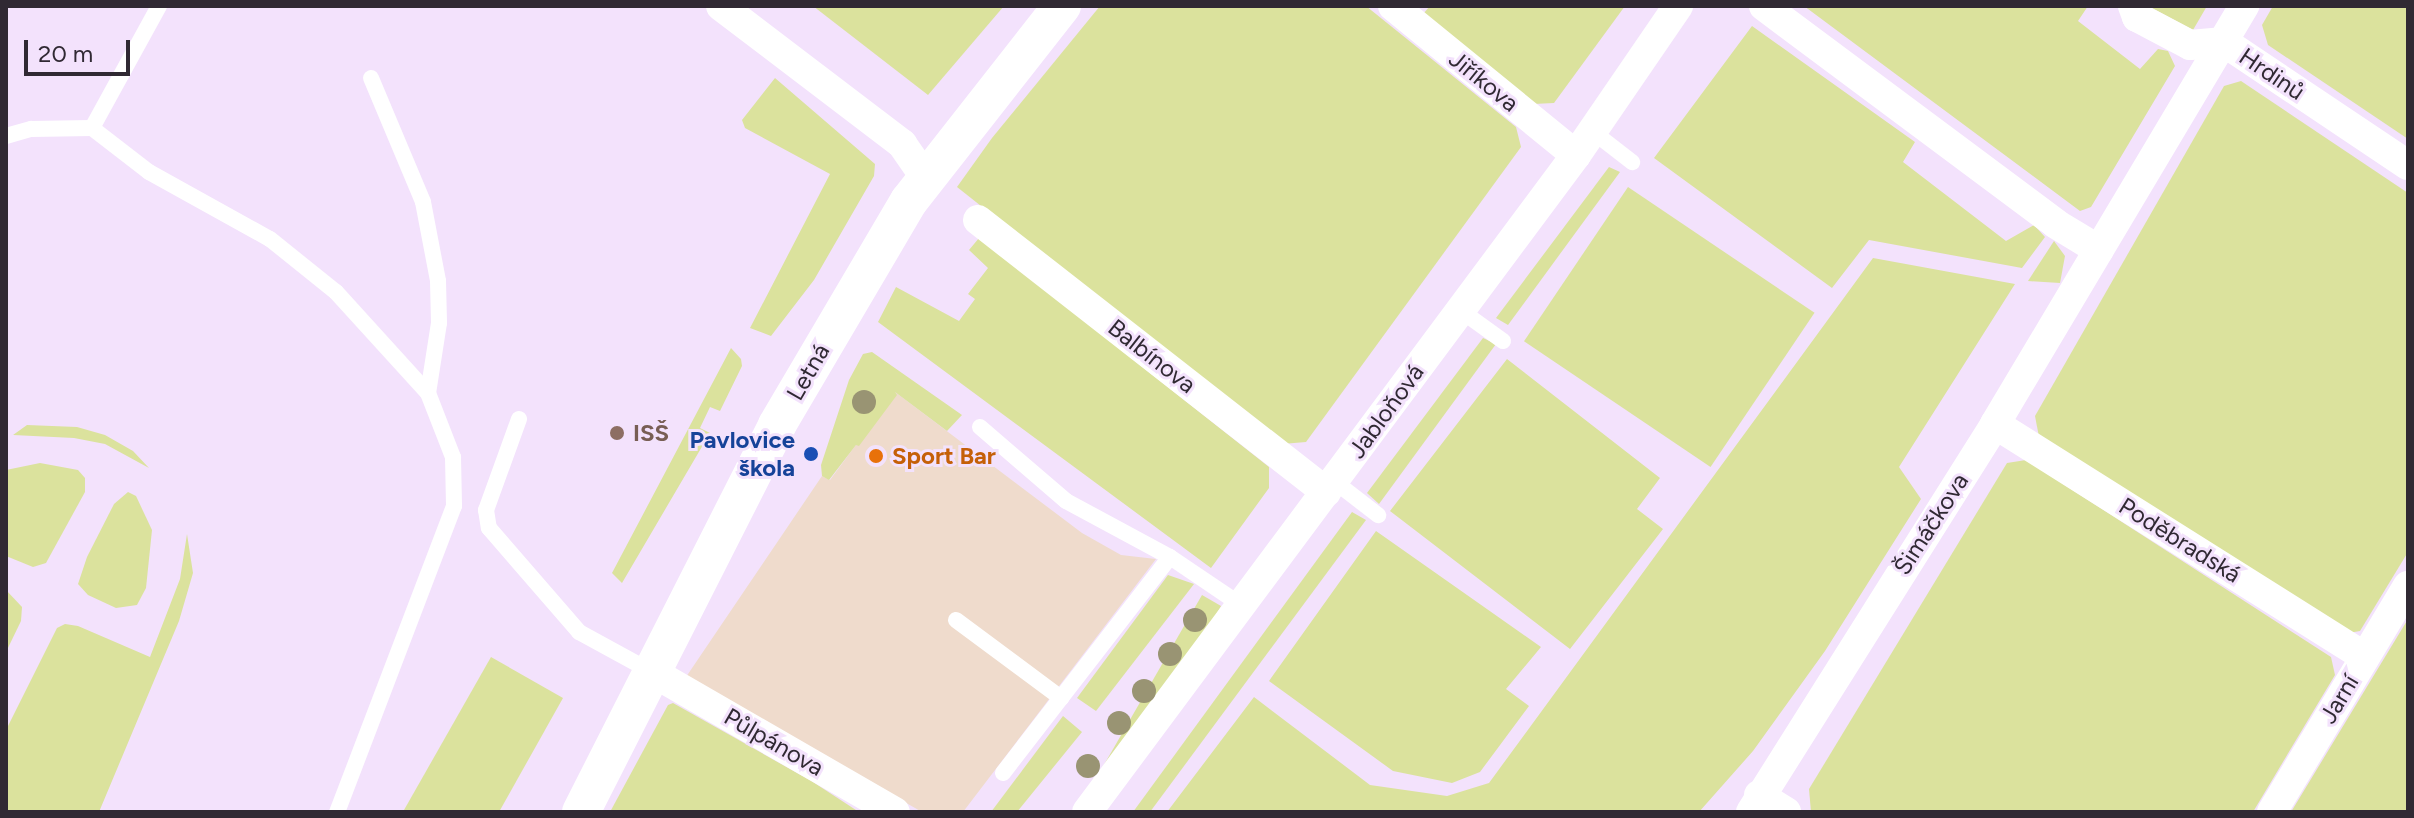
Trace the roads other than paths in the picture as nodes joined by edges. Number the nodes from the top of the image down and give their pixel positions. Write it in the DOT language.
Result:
graph roads {
  1 [pos="159,6"];
  2 [pos="721,6"];
  3 [pos="1062,6"];
  4 [pos="1393,6"];
  5 [pos="1678,6"];
  6 [pos="1764,6"];
  7 [pos="2133,6"];
  8 [pos="2244,6"];
  9 [pos="2224,42"];
  10 [pos="371,78"];
  11 [pos="92,128"];
  12 [pos="6,136"];
  13 [pos="1584,143"];
  14 [pos="1632,162"];
  15 [pos="2408,165"];
  16 [pos="925,177"];
  17 [pos="978,220"];
  18 [pos="2099,250"];
  19 [pos="1460,310"];
  20 [pos="1503,341"];
  21 [pos="428,393"];
  22 [pos="519,419"];
  23 [pos="1995,424"];
  24 [pos="980,427"];
  25 [pos="1330,487"];
  26 [pos="1378,515"];
  27 [pos="1170,557"];
  28 [pos="2408,586"];
  29 [pos="1241,605"];
  30 [pos="956,620"];
  31 [pos="2365,657"];
  32 [pos="654,673"];
  33 [pos="1061,698"];
  34 [pos="1003,773"];
  35 [pos="1750,806"];
  36 [pos="337,812"];
  37 [pos="581,812"];
  38 [pos="895,812"];
  39 [pos="1087,812"];
  40 [pos="1786,812"];
  41 [pos="2272,812"];
  1 -- 11 [label="lane"];
  2 -- 16 [label="street"];
  3 -- 16 [label="street, Letná"];
  4 -- 13 [label="street, Jiříkova"];
  5 -- 13 [label="street, Jabloňová"];
  6 -- 18 [label="street"];
  7 -- 9 [label="street, Hrdinů"];
  8 -- 9 [label="street, Šimáčkova"];
  9 -- 15 [label="street, Hrdinů"];
  9 -- 18 [label="street, Šimáčkova"];
  10 -- 21 [label="lane"];
  11 -- 12 [label="lane"];
  11 -- 21 [label="lane"];
  13 -- 14 [label="lane"];
  13 -- 19 [label="street, Jabloňová"];
  16 -- 32 [label="street, Letná"];
  17 -- 25 [label="street, Balbínova"];
  18 -- 23 [label="street, Šimáčkova"];
  19 -- 20 [label="lane"];
  19 -- 25 [label="street, Jabloňová"];
  21 -- 36 [label="lane"];
  22 -- 32 [label="lane"];
  23 -- 31 [label="street, Poděbradská"];
  23 -- 35 [label="street, Šimáčkova"];
  24 -- 27 [label="lane"];
  25 -- 26 [label="lane"];
  25 -- 29 [label="street, Jabloňová"];
  27 -- 29 [label="lane"];
  27 -- 33 [label="lane"];
  28 -- 31 [label="street, Jarní"];
  29 -- 39 [label="street, Jabloňová"];
  30 -- 33 [label="lane"];
  31 -- 41 [label="street, Jarní"];
  32 -- 37 [label="street, Letná"];
  32 -- 38 [label="street, Půlpánova"];
  33 -- 34 [label="lane"];
  35 -- 40 [label="street, Šimáčkova"];
}
